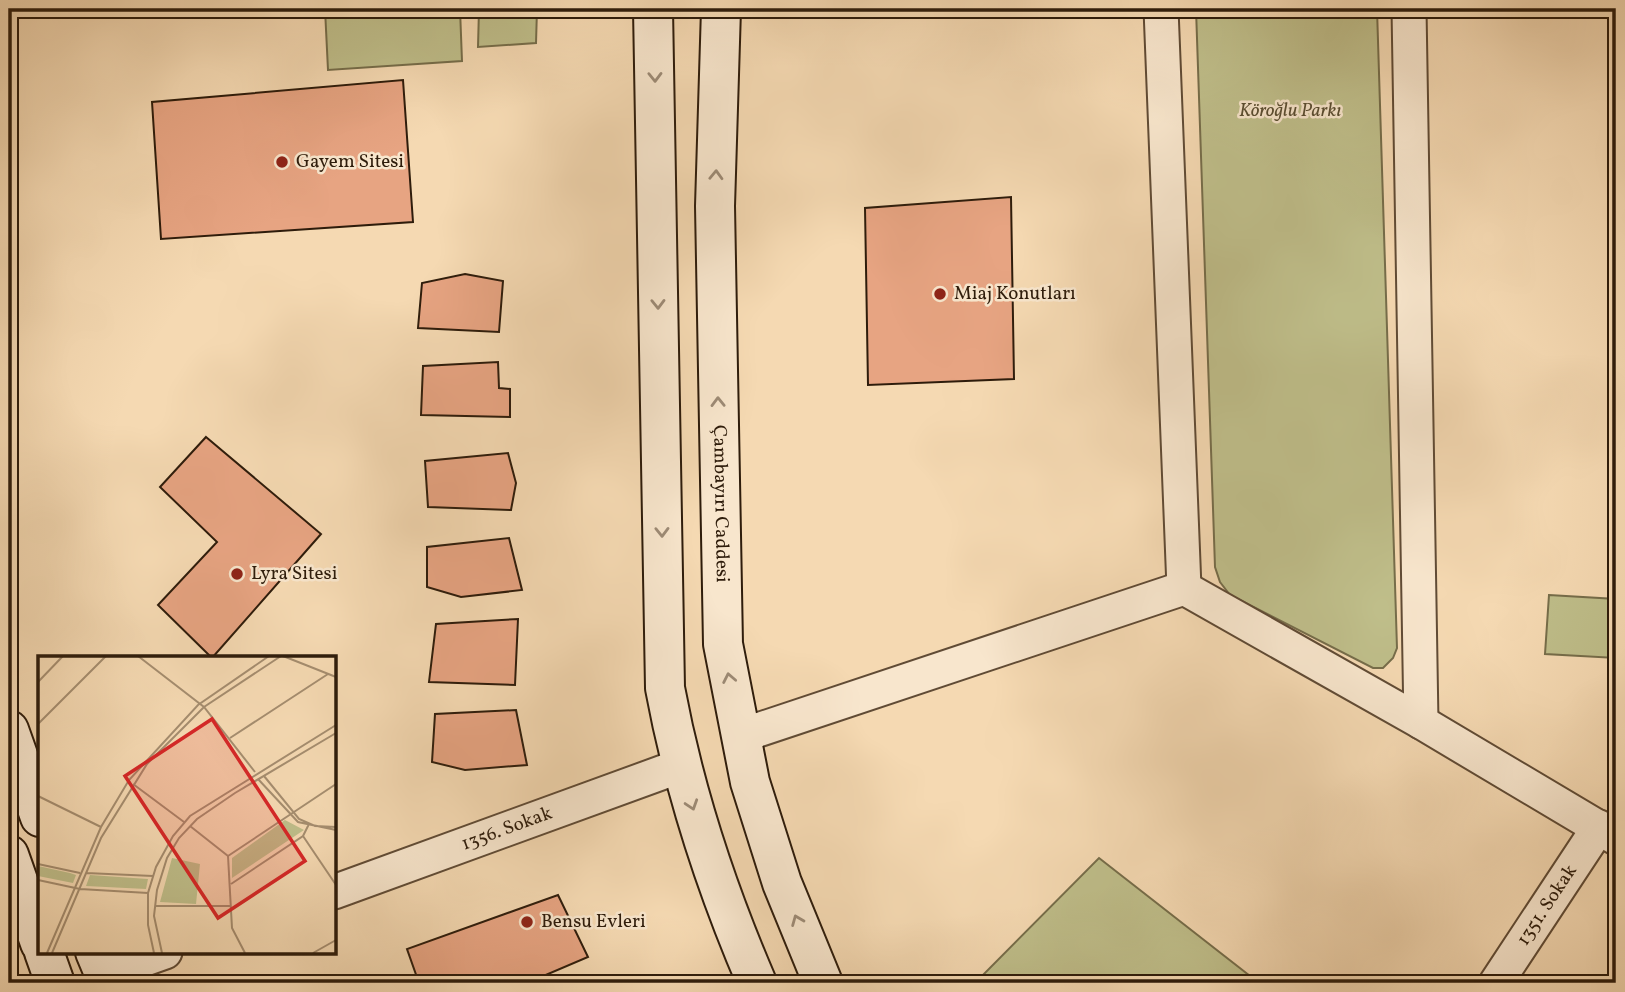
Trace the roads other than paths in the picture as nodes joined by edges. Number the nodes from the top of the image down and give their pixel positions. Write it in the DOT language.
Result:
graph roads {
  1 [pos="653,9"];
  2 [pos="721,9"];
  3 [pos="1161,9"];
  4 [pos="1409,9"];
  5 [pos="1184,588"];
  6 [pos="1421,722"];
  7 [pos="9,730"];
  8 [pos="740,736"];
  9 [pos="680,766"];
  10 [pos="38,811"];
  11 [pos="1607,833"];
  12 [pos="9,855"];
  13 [pos="336,891"];
  14 [pos="38,937"];
  15 [pos="45,954"];
  16 [pos="158,954"];
  17 [pos="102,970"];
  18 [pos="55,983"];
  19 [pos="757,983"];
  20 [pos="823,983"];
  21 [pos="1496,983"];
  1 -- 9 [label="main road, one-way"];
  8 -- 2 [label="main road, Çambayırı Caddesi, one-way"];
  3 -- 5 [label="street"];
  4 -- 6 [label="street"];
  5 -- 6 [label="street"];
  5 -- 8 [label="street"];
  6 -- 11 [label="street"];
  7 -- 10 [label="main road"];
  20 -- 8 [label="main road, Çambayırı Caddesi, one-way"];
  9 -- 13 [label="street, 1356. Sokak"];
  9 -- 19 [label="main road, one-way"];
  11 -- 21 [label="street, 1351. Sokak"];
  12 -- 14 [label="main road"];
  15 -- 18 [label="main road"];
  16 -- 17 [label="street"];
}
